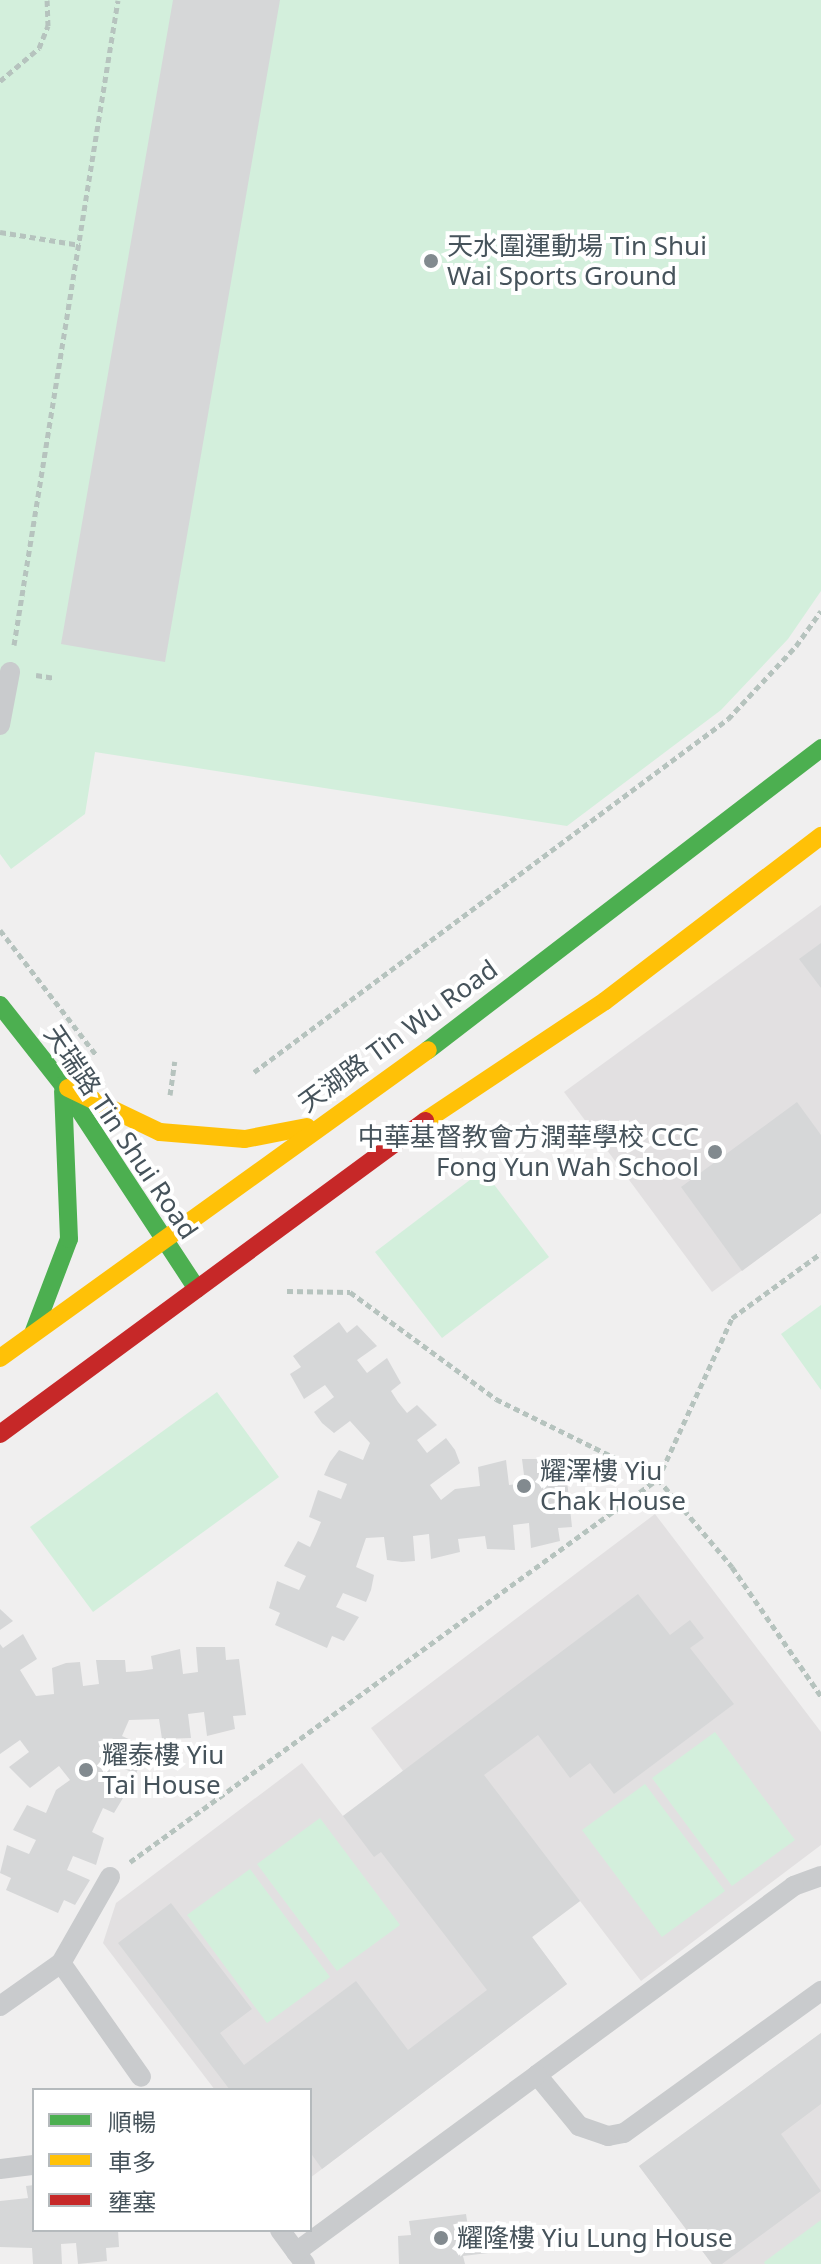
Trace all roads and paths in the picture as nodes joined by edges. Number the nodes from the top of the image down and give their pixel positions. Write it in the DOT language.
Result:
graph roads {
  1 [pos="47,0"];
  2 [pos="118,0"];
  3 [pos="0,81"];
  4 [pos="0,232"];
  5 [pos="80,245"];
  6 [pos="821,611"];
  7 [pos="10,672"];
  8 [pos="55,678"];
  9 [pos="0,725"];
  10 [pos="821,748"];
  11 [pos="821,836"];
  12 [pos="0,930"];
  13 [pos="0,1005"];
  14 [pos="175,1061"];
  15 [pos="107,1066"];
  16 [pos="254,1072"];
  17 [pos="63,1085"];
  18 [pos="160,1094"];
  19 [pos="325,1122"];
  20 [pos="161,1237"];
  21 [pos="821,1253"];
  22 [pos="197,1289"];
  23 [pos="287,1291"];
  24 [pos="33,1333"];
  25 [pos="0,1358"];
  26 [pos="0,1434"];
  27 [pos="658,1479"];
  28 [pos="821,1696"];
  29 [pos="821,1876"];
  30 [pos="110,1877"];
  31 [pos="61,1963"];
  32 [pos="821,1991"];
  33 [pos="0,2006"];
  34 [pos="537,2075"];
  35 [pos="141,2077"];
  36 [pos="32,2165"];
  37 [pos="0,2169"];
  38 [pos="282,2232"];
  39 [pos="301,2258"];
  1 -- 3 [label="path"];
  2 -- 5 [label="path"];
  4 -- 5 [label="path"];
  5 -- 7 [label="path"];
  6 -- 16 [label="path"];
  7 -- 8 [label="path"];
  7 -- 9 [label="lane"];
  10 -- 19 [label="main road, 天湖路 Tin Wu Road"];
  11 -- 22 [label="main road"];
  12 -- 15 [label="path"];
  13 -- 17 [label="main road, 天瑞路 Tin Shui Road"];
  14 -- 18 [label="path"];
  17 -- 19 [label="main road"];
  17 -- 20 [label="main road, 天瑞路 Tin Shui Road"];
  17 -- 24 [label="main road"];
  19 -- 20 [label="main road, 天湖路 Tin Wu Road"];
  20 -- 22 [label="main road, 天瑞路 Tin Shui Road"];
  20 -- 24 [label="main road, 天湖路 Tin Wu Road"];
  21 -- 27 [label="path"];
  22 -- 26 [label="main road"];
  23 -- 27 [label="path"];
  24 -- 25 [label="main road, 天湖路 Tin Wu Road"];
  27 -- 28 [label="path"];
  27 -- 30 [label="path"];
  29 -- 34 [label="lane"];
  30 -- 31 [label="lane"];
  31 -- 33 [label="lane"];
  31 -- 35 [label="lane"];
  32 -- 34 [label="lane"];
  34 -- 39 [label="lane"];
  36 -- 37 [label="lane"];
  38 -- 39 [label="lane"];
}
